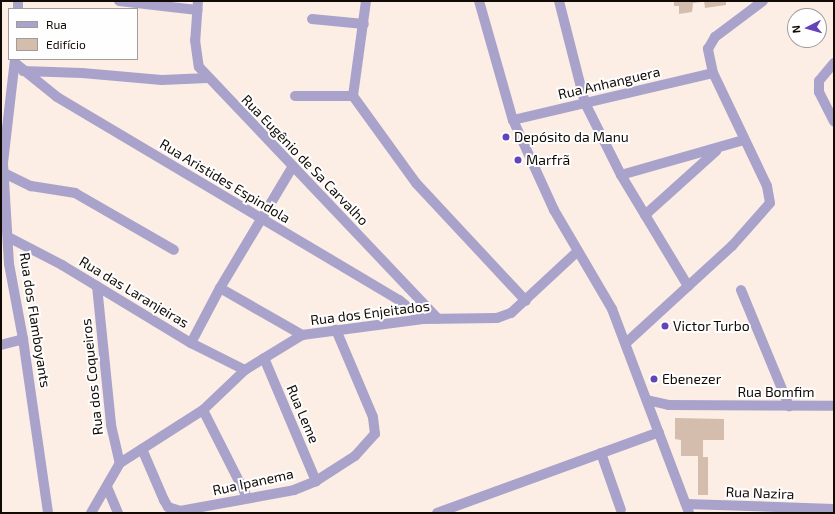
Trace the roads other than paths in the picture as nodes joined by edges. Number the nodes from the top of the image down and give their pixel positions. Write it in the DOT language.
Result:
graph roads {
  1 [pos="119,1"];
  2 [pos="366,1"];
  3 [pos="479,1"];
  4 [pos="559,1"];
  5 [pos="763,1"];
  6 [pos="197,6"];
  7 [pos="312,19"];
  8 [pos="364,24"];
  9 [pos="15,61"];
  10 [pos="834,63"];
  11 [pos="23,71"];
  12 [pos="713,73"];
  13 [pos="208,78"];
  14 [pos="295,96"];
  15 [pos="353,96"];
  16 [pos="585,103"];
  17 [pos="4,120"];
  18 [pos="512,120"];
  19 [pos="834,121"];
  20 [pos="744,140"];
  21 [pos="719,148"];
  22 [pos="2,162"];
  23 [pos="292,166"];
  24 [pos="4,173"];
  25 [pos="621,175"];
  26 [pos="644,215"];
  27 [pos="261,220"];
  28 [pos="10,238"];
  29 [pos="174,250"];
  30 [pos="578,251"];
  31 [pos="5,265"];
  32 [pos="98,286"];
  33 [pos="688,286"];
  34 [pos="220,288"];
  35 [pos="741,290"];
  36 [pos="526,301"];
  37 [pos="423,319"];
  38 [pos="438,319"];
  39 [pos="336,330"];
  40 [pos="302,335"];
  41 [pos="24,339"];
  42 [pos="191,343"];
  43 [pos="626,343"];
  44 [pos="1,345"];
  45 [pos="264,358"];
  46 [pos="245,370"];
  47 [pos="647,400"];
  48 [pos="668,405"];
  49 [pos="789,406"];
  50 [pos="834,406"];
  51 [pos="203,410"];
  52 [pos="654,420"];
  53 [pos="659,432"];
  54 [pos="142,448"];
  55 [pos="601,453"];
  56 [pos="120,464"];
  57 [pos="316,480"];
  58 [pos="107,487"];
  59 [pos="247,497"];
  60 [pos="688,508"];
  61 [pos="834,509"];
  62 [pos="621,510"];
  63 [pos="758,510"];
  64 [pos="48,513"];
  65 [pos="91,513"];
  66 [pos="118,513"];
  67 [pos="437,513"];
  1 -- 6 [label="street"];
  2 -- 8 [label="street"];
  3 -- 18 [label="street"];
  4 -- 16 [label="street"];
  5 -- 12 [label="street"];
  6 -- 13 [label="street, Rua Eugênio de Sa Carvalho"];
  7 -- 8 [label="street"];
  8 -- 15 [label="street"];
  9 -- 11 [label="street, Rua Aristides Espindola"];
  9 -- 17 [label="street, Rua dos Flamboyants"];
  10 -- 19 [label="street"];
  11 -- 13 [label="street"];
  11 -- 27 [label="street, Rua Aristides Espindola"];
  12 -- 16 [label="street, Rua Anhanguera"];
  12 -- 20 [label="street"];
  13 -- 23 [label="street, Rua Eugênio de Sa Carvalho"];
  14 -- 15 [label="street"];
  15 -- 36 [label="street"];
  16 -- 18 [label="street, Rua Anhanguera"];
  16 -- 25 [label="street"];
  17 -- 22 [label="street, Rua dos Flamboyants"];
  18 -- 30 [label="street"];
  20 -- 21 [label="street"];
  20 -- 33 [label="street"];
  21 -- 25 [label="street"];
  21 -- 26 [label="street"];
  22 -- 24 [label="street, Rua dos Flamboyants"];
  23 -- 27 [label="street"];
  23 -- 38 [label="street, Rua Eugênio de Sa Carvalho"];
  24 -- 28 [label="street, Rua dos Flamboyants"];
  24 -- 29 [label="street"];
  25 -- 26 [label="street"];
  26 -- 33 [label="street"];
  27 -- 34 [label="street"];
  27 -- 37 [label="street, Rua Aristides Espindola"];
  28 -- 31 [label="street, Rua dos Flamboyants"];
  28 -- 32 [label="street, Rua das Laranjeiras"];
  30 -- 36 [label="street, Rua dos Enjeitados"];
  30 -- 43 [label="street"];
  31 -- 41 [label="street, Rua dos Flamboyants"];
  32 -- 42 [label="street, Rua das Laranjeiras"];
  32 -- 56 [label="street, Rua dos Coqueiros"];
  33 -- 43 [label="street"];
  34 -- 40 [label="street"];
  34 -- 42 [label="street"];
  35 -- 49 [label="street"];
  36 -- 38 [label="street, Rua dos Enjeitados"];
  37 -- 38 [label="street, Rua dos Enjeitados"];
  37 -- 39 [label="street, Rua dos Enjeitados"];
  39 -- 40 [label="street, Rua dos Enjeitados"];
  39 -- 57 [label="street, Rua Ipanema"];
  40 -- 45 [label="street, Rua dos Enjeitados"];
  41 -- 44 [label="street"];
  41 -- 64 [label="street, Rua dos Flamboyants"];
  42 -- 46 [label="street, Rua das Laranjeiras"];
  43 -- 47 [label="street"];
  45 -- 46 [label="street, Rua dos Enjeitados"];
  45 -- 57 [label="street, Rua Leme"];
  46 -- 51 [label="street, Rua dos Enjeitados"];
  47 -- 48 [label="street, Rua Bomfim"];
  47 -- 52 [label="street"];
  48 -- 49 [label="street, Rua Bomfim"];
  48 -- 52 [label="street"];
  49 -- 50 [label="street, Rua Bomfim"];
  51 -- 54 [label="street, Rua dos Enjeitados"];
  51 -- 59 [label="street"];
  52 -- 53 [label="street"];
  53 -- 55 [label="street"];
  53 -- 60 [label="street"];
  54 -- 56 [label="street, Rua dos Enjeitados"];
  54 -- 59 [label="street, Rua Ipanema"];
  55 -- 62 [label="street"];
  55 -- 67 [label="street"];
  56 -- 58 [label="street, Rua dos Enjeitados"];
  57 -- 59 [label="street, Rua Ipanema"];
  58 -- 65 [label="street, Rua dos Enjeitados"];
  58 -- 66 [label="street"];
  60 -- 63 [label="street, Rua Nazira"];
  61 -- 63 [label="street, Rua Nazira"];
}
